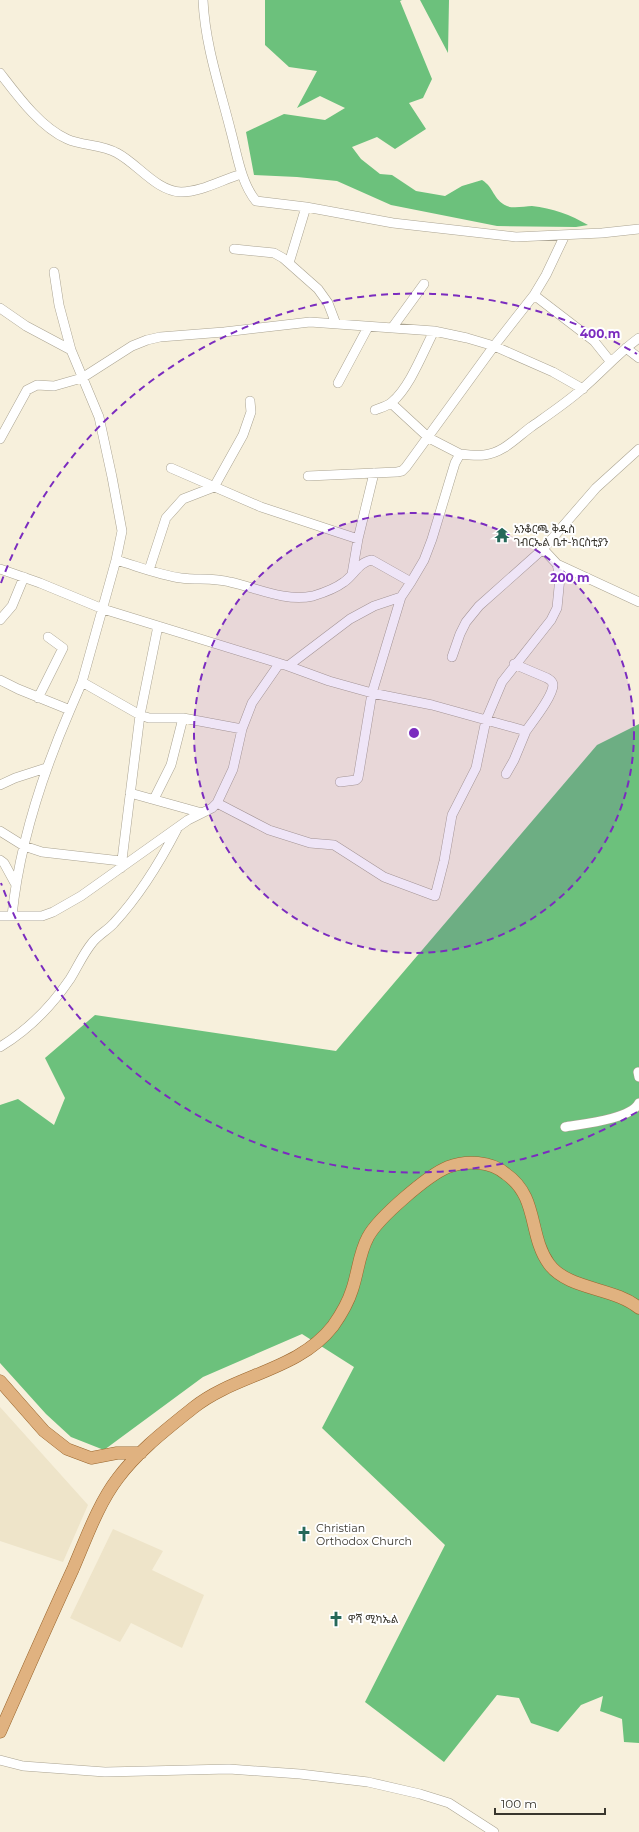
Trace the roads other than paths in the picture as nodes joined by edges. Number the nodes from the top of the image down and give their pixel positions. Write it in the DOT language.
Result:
graph roads {
  1 [pos="203,0"];
  2 [pos="0,73"];
  3 [pos="242,174"];
  4 [pos="306,207"];
  5 [pos="639,229"];
  6 [pos="565,235"];
  7 [pos="234,249"];
  8 [pos="289,263"];
  9 [pos="54,272"];
  10 [pos="424,284"];
  11 [pos="534,295"];
  12 [pos="0,308"];
  13 [pos="336,324"];
  14 [pos="368,327"];
  15 [pos="392,328"];
  16 [pos="434,331"];
  17 [pos="639,338"];
  18 [pos="494,346"];
  19 [pos="626,348"];
  20 [pos="71,350"];
  21 [pos="639,358"];
  22 [pos="610,361"];
  23 [pos="82,378"];
  24 [pos="338,384"];
  25 [pos="583,389"];
  26 [pos="250,401"];
  27 [pos="392,403"];
  28 [pos="375,410"];
  29 [pos="429,438"];
  30 [pos="0,439"];
  31 [pos="639,449"];
  32 [pos="460,454"];
  33 [pos="172,468"];
  34 [pos="374,473"];
  35 [pos="308,476"];
  36 [pos="214,487"];
  37 [pos="358,539"];
  38 [pos="543,549"];
  39 [pos="116,560"];
  40 [pos="556,564"];
  41 [pos="0,569"];
  42 [pos="149,570"];
  43 [pos="352,574"];
  44 [pos="24,577"];
  45 [pos="411,582"];
  46 [pos="401,597"];
  47 [pos="639,602"];
  48 [pos="103,609"];
  49 [pos="0,620"];
  50 [pos="158,626"];
  51 [pos="48,637"];
  52 [pos="452,657"];
  53 [pos="514,664"];
  54 [pos="284,665"];
  55 [pos="0,680"];
  56 [pos="82,682"];
  57 [pos="372,693"];
  58 [pos="38,698"];
  59 [pos="70,710"];
  60 [pos="140,716"];
  61 [pos="183,718"];
  62 [pos="486,720"];
  63 [pos="242,729"];
  64 [pos="526,731"];
  65 [pos="46,768"];
  66 [pos="506,774"];
  67 [pos="340,782"];
  68 [pos="0,785"];
  69 [pos="130,793"];
  70 [pos="154,799"];
  71 [pos="217,803"];
  72 [pos="202,813"];
  73 [pos="179,826"];
  74 [pos="0,831"];
  75 [pos="24,846"];
  76 [pos="0,860"];
  77 [pos="121,864"];
  78 [pos="15,883"];
  79 [pos="0,916"];
  80 [pos="12,916"];
  81 [pos="0,1047"];
  82 [pos="639,1103"];
  83 [pos="565,1127"];
  84 [pos="639,1308"];
  85 [pos="0,1381"];
  86 [pos="141,1453"];
  87 [pos="0,1732"];
  88 [pos="0,1760"];
  89 [pos="494,1832"];
  1 -- 3 [label="street"];
  2 -- 3 [label="street"];
  3 -- 4 [label="street"];
  4 -- 6 [label="street"];
  4 -- 8 [label="street"];
  5 -- 6 [label="street"];
  6 -- 11 [label="street"];
  7 -- 8 [label="street"];
  8 -- 13 [label="street"];
  9 -- 20 [label="street"];
  10 -- 15 [label="street"];
  11 -- 18 [label="street"];
  11 -- 22 [label="street"];
  12 -- 20 [label="street"];
  13 -- 14 [label="street"];
  13 -- 23 [label="street"];
  14 -- 15 [label="street"];
  14 -- 24 [label="street"];
  15 -- 16 [label="street"];
  16 -- 18 [label="street"];
  16 -- 27 [label="street"];
  17 -- 19 [label="street"];
  18 -- 25 [label="street"];
  18 -- 29 [label="street"];
  19 -- 21 [label="street"];
  19 -- 22 [label="street"];
  20 -- 23 [label="street"];
  22 -- 25 [label="street"];
  23 -- 30 [label="street"];
  23 -- 39 [label="street"];
  25 -- 32 [label="street"];
  26 -- 36 [label="street"];
  27 -- 28 [label="street"];
  27 -- 29 [label="street"];
  29 -- 32 [label="street"];
  29 -- 34 [label="street"];
  31 -- 38 [label="street"];
  32 -- 45 [label="street"];
  33 -- 36 [label="street"];
  34 -- 35 [label="street"];
  34 -- 37 [label="street"];
  36 -- 37 [label="street"];
  36 -- 42 [label="street"];
  37 -- 43 [label="street"];
  38 -- 40 [label="street"];
  38 -- 52 [label="street"];
  39 -- 42 [label="street"];
  39 -- 48 [label="street"];
  40 -- 47 [label="street"];
  40 -- 53 [label="street"];
  41 -- 44 [label="street"];
  42 -- 43 [label="street"];
  43 -- 45 [label="street"];
  44 -- 48 [label="street"];
  44 -- 49 [label="street"];
  45 -- 46 [label="street"];
  46 -- 54 [label="street"];
  46 -- 57 [label="street"];
  48 -- 50 [label="street"];
  48 -- 56 [label="street"];
  50 -- 54 [label="street"];
  50 -- 60 [label="street"];
  51 -- 58 [label="street"];
  53 -- 62 [label="street"];
  53 -- 64 [label="street"];
  54 -- 57 [label="street"];
  54 -- 63 [label="street"];
  55 -- 58 [label="street"];
  56 -- 59 [label="street"];
  56 -- 60 [label="street"];
  57 -- 62 [label="street"];
  57 -- 67 [label="street"];
  58 -- 59 [label="street"];
  59 -- 65 [label="street"];
  60 -- 61 [label="street"];
  60 -- 69 [label="street"];
  61 -- 63 [label="street"];
  61 -- 70 [label="street"];
  62 -- 64 [label="street"];
  62 -- 71 [label="street"];
  63 -- 71 [label="street"];
  64 -- 66 [label="street"];
  65 -- 68 [label="street"];
  65 -- 75 [label="street"];
  69 -- 70 [label="street"];
  69 -- 77 [label="street"];
  70 -- 72 [label="street"];
  71 -- 72 [label="street"];
  72 -- 73 [label="street"];
  73 -- 77 [label="street"];
  73 -- 81 [label="street"];
  74 -- 75 [label="street"];
  75 -- 77 [label="street"];
  75 -- 78 [label="street"];
  76 -- 78 [label="street"];
  77 -- 80 [label="street"];
  78 -- 80 [label="street"];
  79 -- 80 [label="street"];
  82 -- 83 [label="street"];
  84 -- 86 [label="main road"];
  85 -- 86 [label="main road"];
  86 -- 87 [label="main road"];
  88 -- 89 [label="street"];
}
